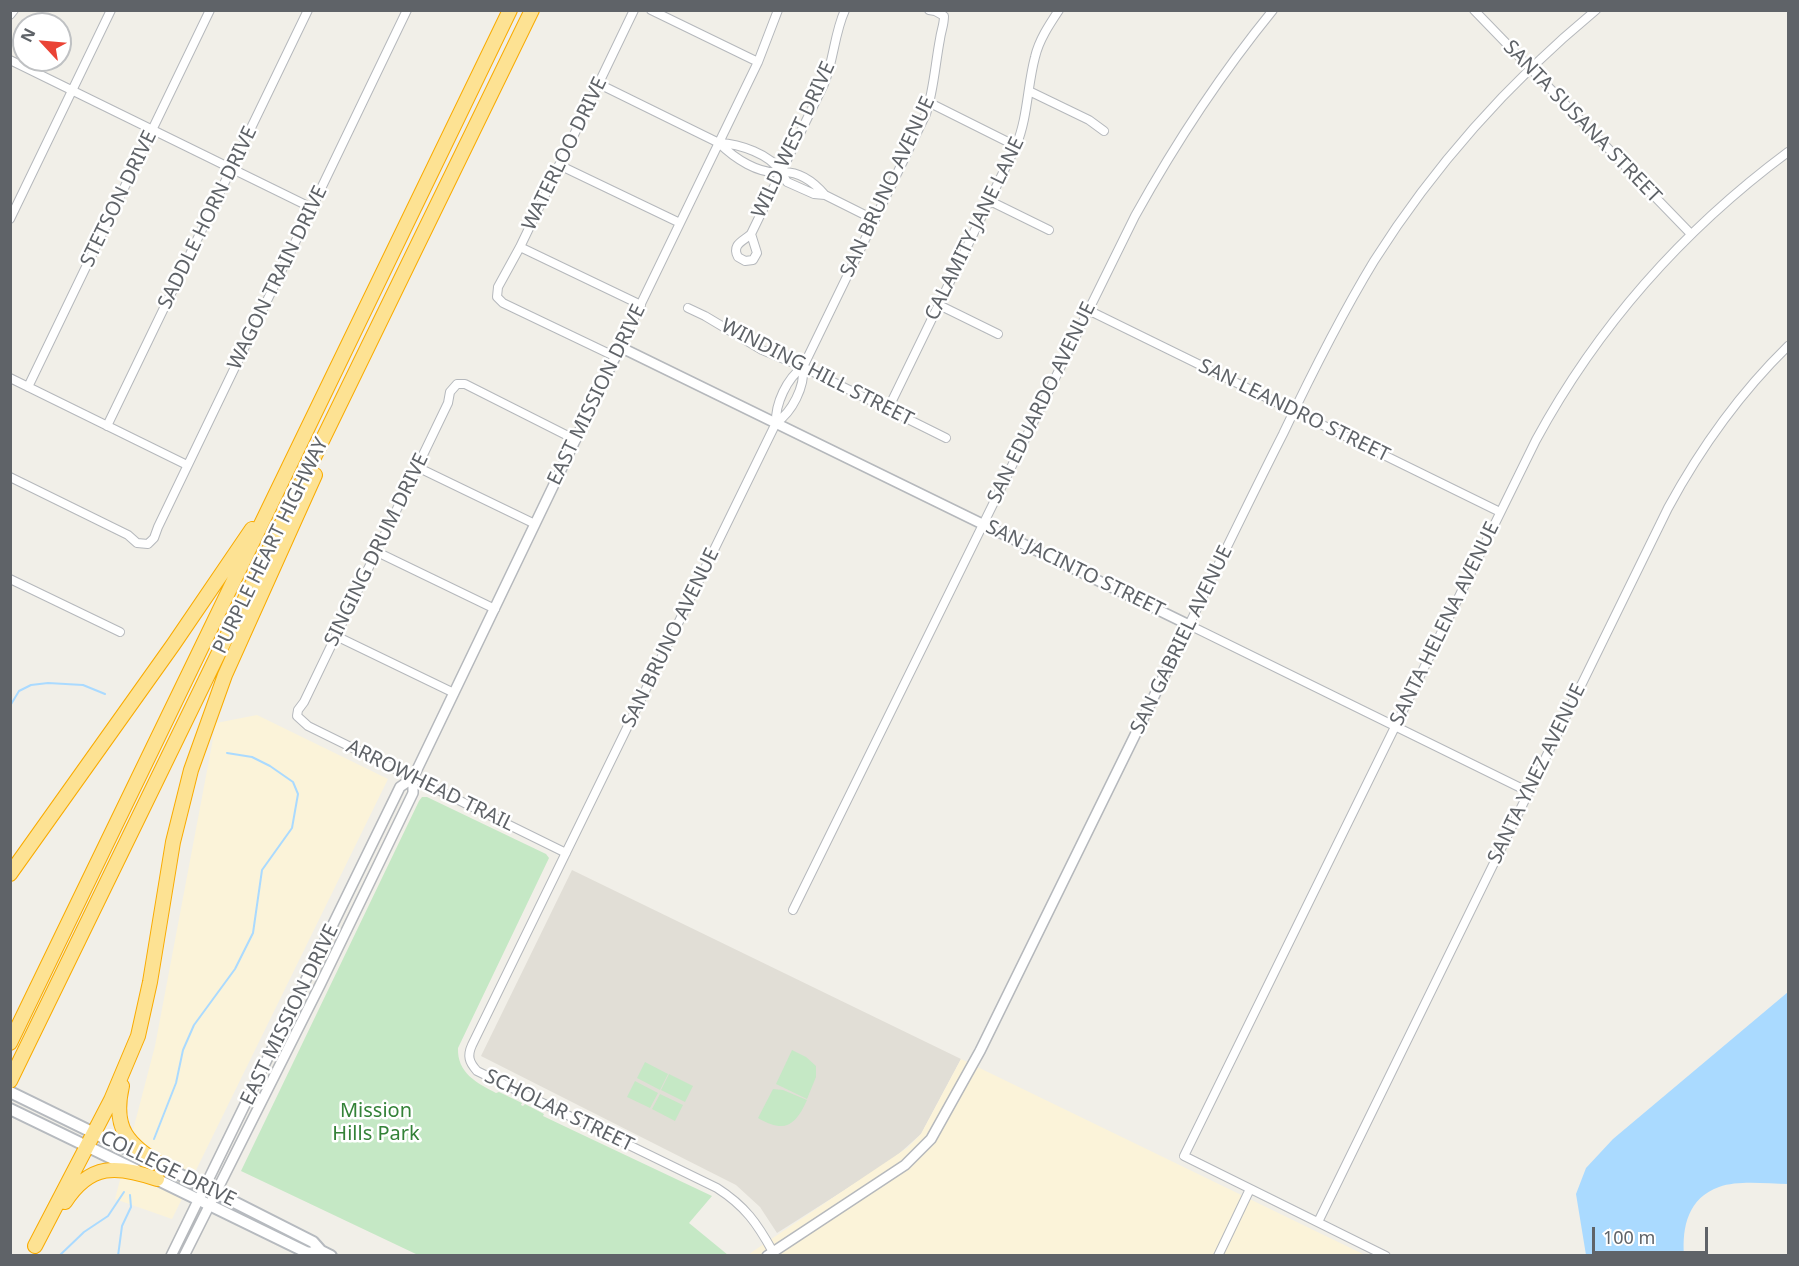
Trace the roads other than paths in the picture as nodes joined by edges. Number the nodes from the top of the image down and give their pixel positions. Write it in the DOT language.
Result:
graph roads {
  1 [pos="14,10"];
  2 [pos="111,10"];
  3 [pos="210,10"];
  4 [pos="308,10"];
  5 [pos="407,10"];
  6 [pos="510,10"];
  7 [pos="532,10"];
  8 [pos="634,10"];
  9 [pos="651,10"];
  10 [pos="778,10"];
  11 [pos="845,10"];
  12 [pos="928,10"];
  13 [pos="1059,10"];
  14 [pos="1272,10"];
  15 [pos="1474,10"];
  16 [pos="1596,10"];
  17 [pos="10,15"];
  18 [pos="10,60"];
  19 [pos="758,62"];
  20 [pos="1530,68"];
  21 [pos="599,84"];
  22 [pos="73,90"];
  23 [pos="1029,91"];
  24 [pos="930,103"];
  25 [pos="153,130"];
  26 [pos="1104,131"];
  27 [pos="719,143"];
  28 [pos="1016,146"];
  29 [pos="1788,152"];
  30 [pos="560,165"];
  31 [pos="232,169"];
  32 [pos="781,172"];
  33 [pos="990,201"];
  34 [pos="312,208"];
  35 [pos="10,219"];
  36 [pos="875,220"];
  37 [pos="680,223"];
  38 [pos="1049,230"];
  39 [pos="1690,233"];
  40 [pos="751,234"];
  41 [pos="520,247"];
  42 [pos="641,305"];
  43 [pos="939,305"];
  44 [pos="688,308"];
  45 [pos="1088,310"];
  46 [pos="998,333"];
  47 [pos="1788,346"];
  48 [pos="621,347"];
  49 [pos="616,357"];
  50 [pos="803,367"];
  51 [pos="355,375"];
  52 [pos="10,378"];
  53 [pos="28,387"];
  54 [pos="888,409"];
  55 [pos="1294,411"];
  56 [pos="776,423"];
  57 [pos="107,426"];
  58 [pos="946,438"];
  59 [pos="576,440"];
  60 [pos="187,465"];
  61 [pos="417,467"];
  62 [pos="10,477"];
  63 [pos="279,488"];
  64 [pos="1500,512"];
  65 [pos="535,524"];
  66 [pos="983,524"];
  67 [pos="377,552"];
  68 [pos="10,579"];
  69 [pos="495,609"];
  70 [pos="1189,625"];
  71 [pos="120,632"];
  72 [pos="336,636"];
  73 [pos="454,693"];
  74 [pos="297,716"];
  75 [pos="1395,726"];
  76 [pos="413,778"];
  77 [pos="1529,792"];
  78 [pos="566,853"];
  79 [pos="10,873"];
  80 [pos="793,910"];
  81 [pos="10,1043"];
  82 [pos="131,1056"];
  83 [pos="10,1082"];
  84 [pos="10,1092"];
  85 [pos="10,1109"];
  86 [pos="93,1132"];
  87 [pos="86,1146"];
  88 [pos="163,1166"];
  89 [pos="157,1179"];
  90 [pos="206,1187"];
  91 [pos="1250,1189"];
  92 [pos="217,1192"];
  93 [pos="204,1202"];
  94 [pos="1318,1222"];
  95 [pos="31,1251"];
  96 [pos="326,1253"];
  97 [pos="770,1254"];
  98 [pos="171,1256"];
  99 [pos="184,1256"];
  100 [pos="1218,1256"];
  101 [pos="1386,1256"];
  1 -- 17 [label="street"];
  2 -- 22 [label="street"];
  3 -- 25 [label="street, STETSON DRIVE"];
  4 -- 31 [label="street, SADDLE HORN DRIVE"];
  5 -- 34 [label="street, WAGON TRAIN DRIVE"];
  6 -- 63 [label="highway, PURPLE HEART HIGHWAY"];
  7 -- 51 [label="highway, PURPLE HEART HIGHWAY"];
  8 -- 21 [label="street, WATERLOO DRIVE"];
  9 -- 19 [label="street"];
  10 -- 19 [label="street, EAST MISSION DRIVE"];
  11 -- 32 [label="street, WILD WEST DRIVE"];
  12 -- 24 [label="street, SAN BRUNO AVENUE"];
  13 -- 23 [label="street, CALAMITY JANE LANE"];
  14 -- 45 [label="street, SAN EDUARDO AVENUE"];
  15 -- 20 [label="street, SANTA SUSANA STREET"];
  16 -- 20 [label="street, SAN GABRIEL AVENUE"];
  18 -- 22 [label="street"];
  19 -- 27 [label="street, EAST MISSION DRIVE"];
  20 -- 39 [label="street, SANTA SUSANA STREET"];
  20 -- 55 [label="street, SAN GABRIEL AVENUE"];
  21 -- 27 [label="street"];
  21 -- 30 [label="street, WATERLOO DRIVE"];
  22 -- 25 [label="street"];
  22 -- 35 [label="street"];
  23 -- 26 [label="street"];
  23 -- 28 [label="street, CALAMITY JANE LANE"];
  24 -- 28 [label="street"];
  24 -- 36 [label="street, SAN BRUNO AVENUE"];
  25 -- 31 [label="street"];
  25 -- 53 [label="street, STETSON DRIVE"];
  27 -- 32 [label="street"];
  27 -- 32 [label="street"];
  27 -- 37 [label="street, EAST MISSION DRIVE"];
  28 -- 33 [label="street, CALAMITY JANE LANE"];
  29 -- 39 [label="street, SANTA HELENA AVENUE"];
  30 -- 37 [label="street"];
  30 -- 41 [label="street, WATERLOO DRIVE"];
  31 -- 34 [label="street"];
  31 -- 57 [label="street, SADDLE HORN DRIVE"];
  32 -- 36 [label="street"];
  32 -- 40 [label="street, WILD WEST DRIVE"];
  33 -- 38 [label="street"];
  33 -- 43 [label="street, CALAMITY JANE LANE"];
  34 -- 60 [label="street, WAGON TRAIN DRIVE"];
  36 -- 50 [label="street, SAN BRUNO AVENUE"];
  37 -- 42 [label="street, EAST MISSION DRIVE"];
  39 -- 64 [label="street, SANTA HELENA AVENUE"];
  41 -- 42 [label="street"];
  41 -- 49 [label="street, WATERLOO DRIVE"];
  42 -- 48 [label="street, EAST MISSION DRIVE"];
  43 -- 46 [label="street"];
  43 -- 54 [label="street, CALAMITY JANE LANE"];
  44 -- 50 [label="street, WINDING HILL STREET"];
  45 -- 55 [label="street, SAN LEANDRO STREET"];
  45 -- 66 [label="street, SAN EDUARDO AVENUE"];
  47 -- 77 [label="street, SANTA YNEZ AVENUE"];
  48 -- 49 [label="street, EAST MISSION DRIVE"];
  48 -- 56 [label="street, SAN JACINTO STREET"];
  49 -- 59 [label="street, EAST MISSION DRIVE"];
  50 -- 54 [label="street, WINDING HILL STREET"];
  50 -- 56 [label="street, SAN BRUNO AVENUE"];
  50 -- 56 [label="street, SAN BRUNO AVENUE"];
  51 -- 82 [label="highway"];
  51 -- 83 [label="highway, PURPLE HEART HIGHWAY"];
  52 -- 53 [label="street"];
  53 -- 57 [label="street"];
  54 -- 58 [label="street, WINDING HILL STREET"];
  55 -- 64 [label="street, SAN LEANDRO STREET"];
  55 -- 70 [label="street, SAN GABRIEL AVENUE"];
  56 -- 66 [label="street, SAN JACINTO STREET"];
  56 -- 78 [label="street, SAN BRUNO AVENUE"];
  57 -- 60 [label="street"];
  59 -- 61 [label="street, SINGING DRUM DRIVE"];
  59 -- 65 [label="street, EAST MISSION DRIVE"];
  60 -- 62 [label="street, WAGON TRAIN DRIVE"];
  61 -- 65 [label="street"];
  61 -- 67 [label="street, SINGING DRUM DRIVE"];
  63 -- 79 [label="highway"];
  63 -- 81 [label="highway, PURPLE HEART HIGHWAY"];
  64 -- 75 [label="street, SANTA HELENA AVENUE"];
  65 -- 69 [label="street, EAST MISSION DRIVE"];
  66 -- 70 [label="street, SAN JACINTO STREET"];
  66 -- 80 [label="street, SAN EDUARDO AVENUE"];
  67 -- 69 [label="street"];
  67 -- 72 [label="street, SINGING DRUM DRIVE"];
  68 -- 71 [label="street"];
  69 -- 73 [label="street, EAST MISSION DRIVE"];
  70 -- 75 [label="street, SAN JACINTO STREET"];
  70 -- 97 [label="street, SAN GABRIEL AVENUE"];
  72 -- 73 [label="street"];
  72 -- 74 [label="street, SINGING DRUM DRIVE"];
  73 -- 76 [label="street, EAST MISSION DRIVE"];
  74 -- 76 [label="street, ARROWHEAD TRAIL"];
  75 -- 77 [label="street, SAN JACINTO STREET"];
  75 -- 91 [label="street, SANTA HELENA AVENUE"];
  76 -- 78 [label="street, ARROWHEAD TRAIL"];
  76 -- 90 [label="street, EAST MISSION DRIVE"];
  76 -- 92 [label="street, EAST MISSION DRIVE"];
  77 -- 94 [label="street, SANTA YNEZ AVENUE"];
  78 -- 97 [label="street, SCHOLAR STREET"];
  82 -- 86 [label="highway"];
  82 -- 88 [label="highway"];
  84 -- 86 [label="main road, COLLEGE DRIVE"];
  85 -- 87 [label="main road, COLLEGE DRIVE"];
  86 -- 87 [label="highway"];
  86 -- 88 [label="main road, COLLEGE DRIVE"];
  87 -- 89 [label="main road, COLLEGE DRIVE"];
  87 -- 95 [label="highway"];
  88 -- 90 [label="main road, COLLEGE DRIVE"];
  89 -- 93 [label="main road, COLLEGE DRIVE"];
  89 -- 95 [label="highway"];
  90 -- 92 [label="main road, COLLEGE DRIVE"];
  90 -- 93 [label="street, EAST MISSION DRIVE"];
  91 -- 94 [label="street"];
  91 -- 100 [label="street"];
  92 -- 93 [label="street, EAST MISSION DRIVE"];
  92 -- 96 [label="main road, COLLEGE DRIVE"];
  93 -- 96 [label="main road, COLLEGE DRIVE"];
  93 -- 98 [label="street, EAST MISSION DRIVE"];
  93 -- 99 [label="street, EAST MISSION DRIVE"];
  94 -- 101 [label="street"];
}
